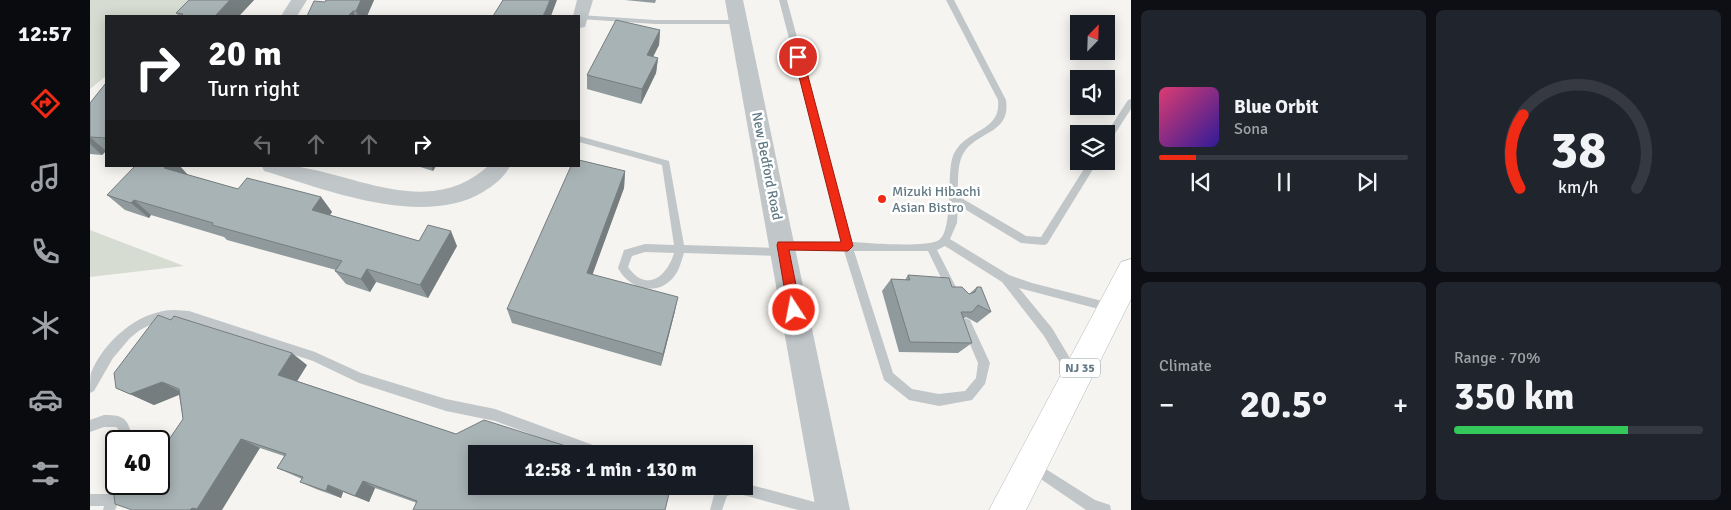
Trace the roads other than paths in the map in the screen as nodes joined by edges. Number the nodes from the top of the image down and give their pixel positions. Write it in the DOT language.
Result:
graph roads {
  1 [pos="298,0"];
  2 [pos="585,0"];
  3 [pos="784,0"];
  4 [pos="950,0"];
  5 [pos="736,11"];
  6 [pos="290,15"];
  7 [pos="580,20"];
  8 [pos="1131,102"];
  9 [pos="1115,128"];
  10 [pos="580,139"];
  11 [pos="275,167"];
  12 [pos="500,167"];
  13 [pos="1088,170"];
  14 [pos="954,198"];
  15 [pos="945,241"];
  16 [pos="848,246"];
  17 [pos="931,247"];
  18 [pos="680,249"];
  19 [pos="783,249"];
  20 [pos="1131,271"];
  21 [pos="1004,278"];
  22 [pos="957,298"];
  23 [pos="1112,308"];
  24 [pos="966,323"];
  25 [pos="1075,378"];
  26 [pos="90,387"];
  27 [pos="90,426"];
  28 [pos="124,430"];
  29 [pos="576,445"];
  30 [pos="1031,466"];
  31 [pos="753,491"];
  32 [pos="721,495"];
  33 [pos="90,500"];
  34 [pos="111,505"];
  35 [pos="829,508"];
  36 [pos="716,510"];
  37 [pos="1007,510"];
  38 [pos="1105,510"];
  1 -- 6 [label="street"];
  2 -- 7 [label="street"];
  3 -- 16 [label="lane"];
  4 -- 14 [label="lane"];
  5 -- 7 [label="lane"];
  5 -- 19 [label="street, New Bedford Road"];
  8 -- 9 [label="lane"];
  10 -- 18 [label="lane"];
  11 -- 12 [label="street"];
  13 -- 14 [label="lane"];
  14 -- 15 [label="lane"];
  15 -- 17 [label="lane"];
  15 -- 21 [label="lane"];
  16 -- 17 [label="lane"];
  16 -- 19 [label="lane"];
  16 -- 24 [label="lane"];
  17 -- 22 [label="lane"];
  18 -- 18 [label="lane"];
  18 -- 19 [label="lane"];
  19 -- 35 [label="street, New Bedford Road"];
  20 -- 23 [label="highway, NJ 35"];
  21 -- 23 [label="lane"];
  21 -- 25 [label="lane"];
  23 -- 25 [label="highway, NJ 35"];
  25 -- 30 [label="highway, NJ 35"];
  26 -- 29 [label="lane"];
  27 -- 28 [label="lane"];
  30 -- 37 [label="highway, NJ 35"];
  30 -- 38 [label="lane"];
  31 -- 35 [label="lane"];
  32 -- 36 [label="lane"];
  33 -- 34 [label="lane"];
}
